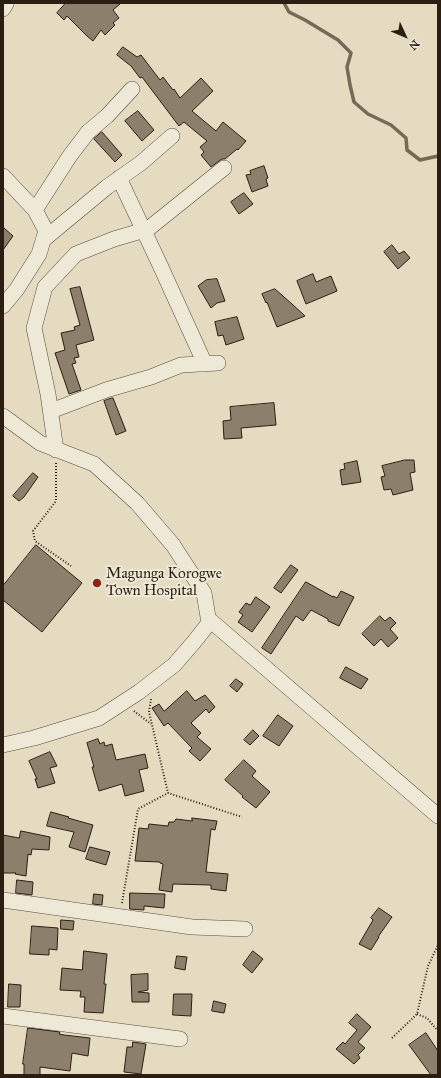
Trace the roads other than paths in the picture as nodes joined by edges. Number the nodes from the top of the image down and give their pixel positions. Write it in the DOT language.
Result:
graph roads {
  1 [pos="6,3"];
  2 [pos="3,9"];
  3 [pos="132,89"];
  4 [pos="172,136"];
  5 [pos="224,168"];
  6 [pos="3,176"];
  7 [pos="119,178"];
  8 [pos="35,210"];
  9 [pos="144,230"];
  10 [pos="43,240"];
  11 [pos="3,306"];
  12 [pos="51,411"];
  13 [pos="3,416"];
  14 [pos="56,450"];
  15 [pos="209,623"];
  16 [pos="3,745"];
  17 [pos="438,816"];
  18 [pos="3,900"];
  19 [pos="245,929"];
  20 [pos="3,1016"];
  21 [pos="180,1039"];
  1 -- 2 [label="street"];
  3 -- 8 [label="street"];
  4 -- 7 [label="street"];
  5 -- 9 [label="street"];
  6 -- 8 [label="street"];
  7 -- 9 [label="street"];
  7 -- 10 [label="street"];
  8 -- 10 [label="street"];
  9 -- 12 [label="street"];
  9 -- 12 [label="street"];
  10 -- 11 [label="street"];
  12 -- 14 [label="street"];
  13 -- 14 [label="street"];
  14 -- 15 [label="street"];
  15 -- 16 [label="street"];
  15 -- 17 [label="street"];
  18 -- 19 [label="street"];
  20 -- 21 [label="street"];
}
